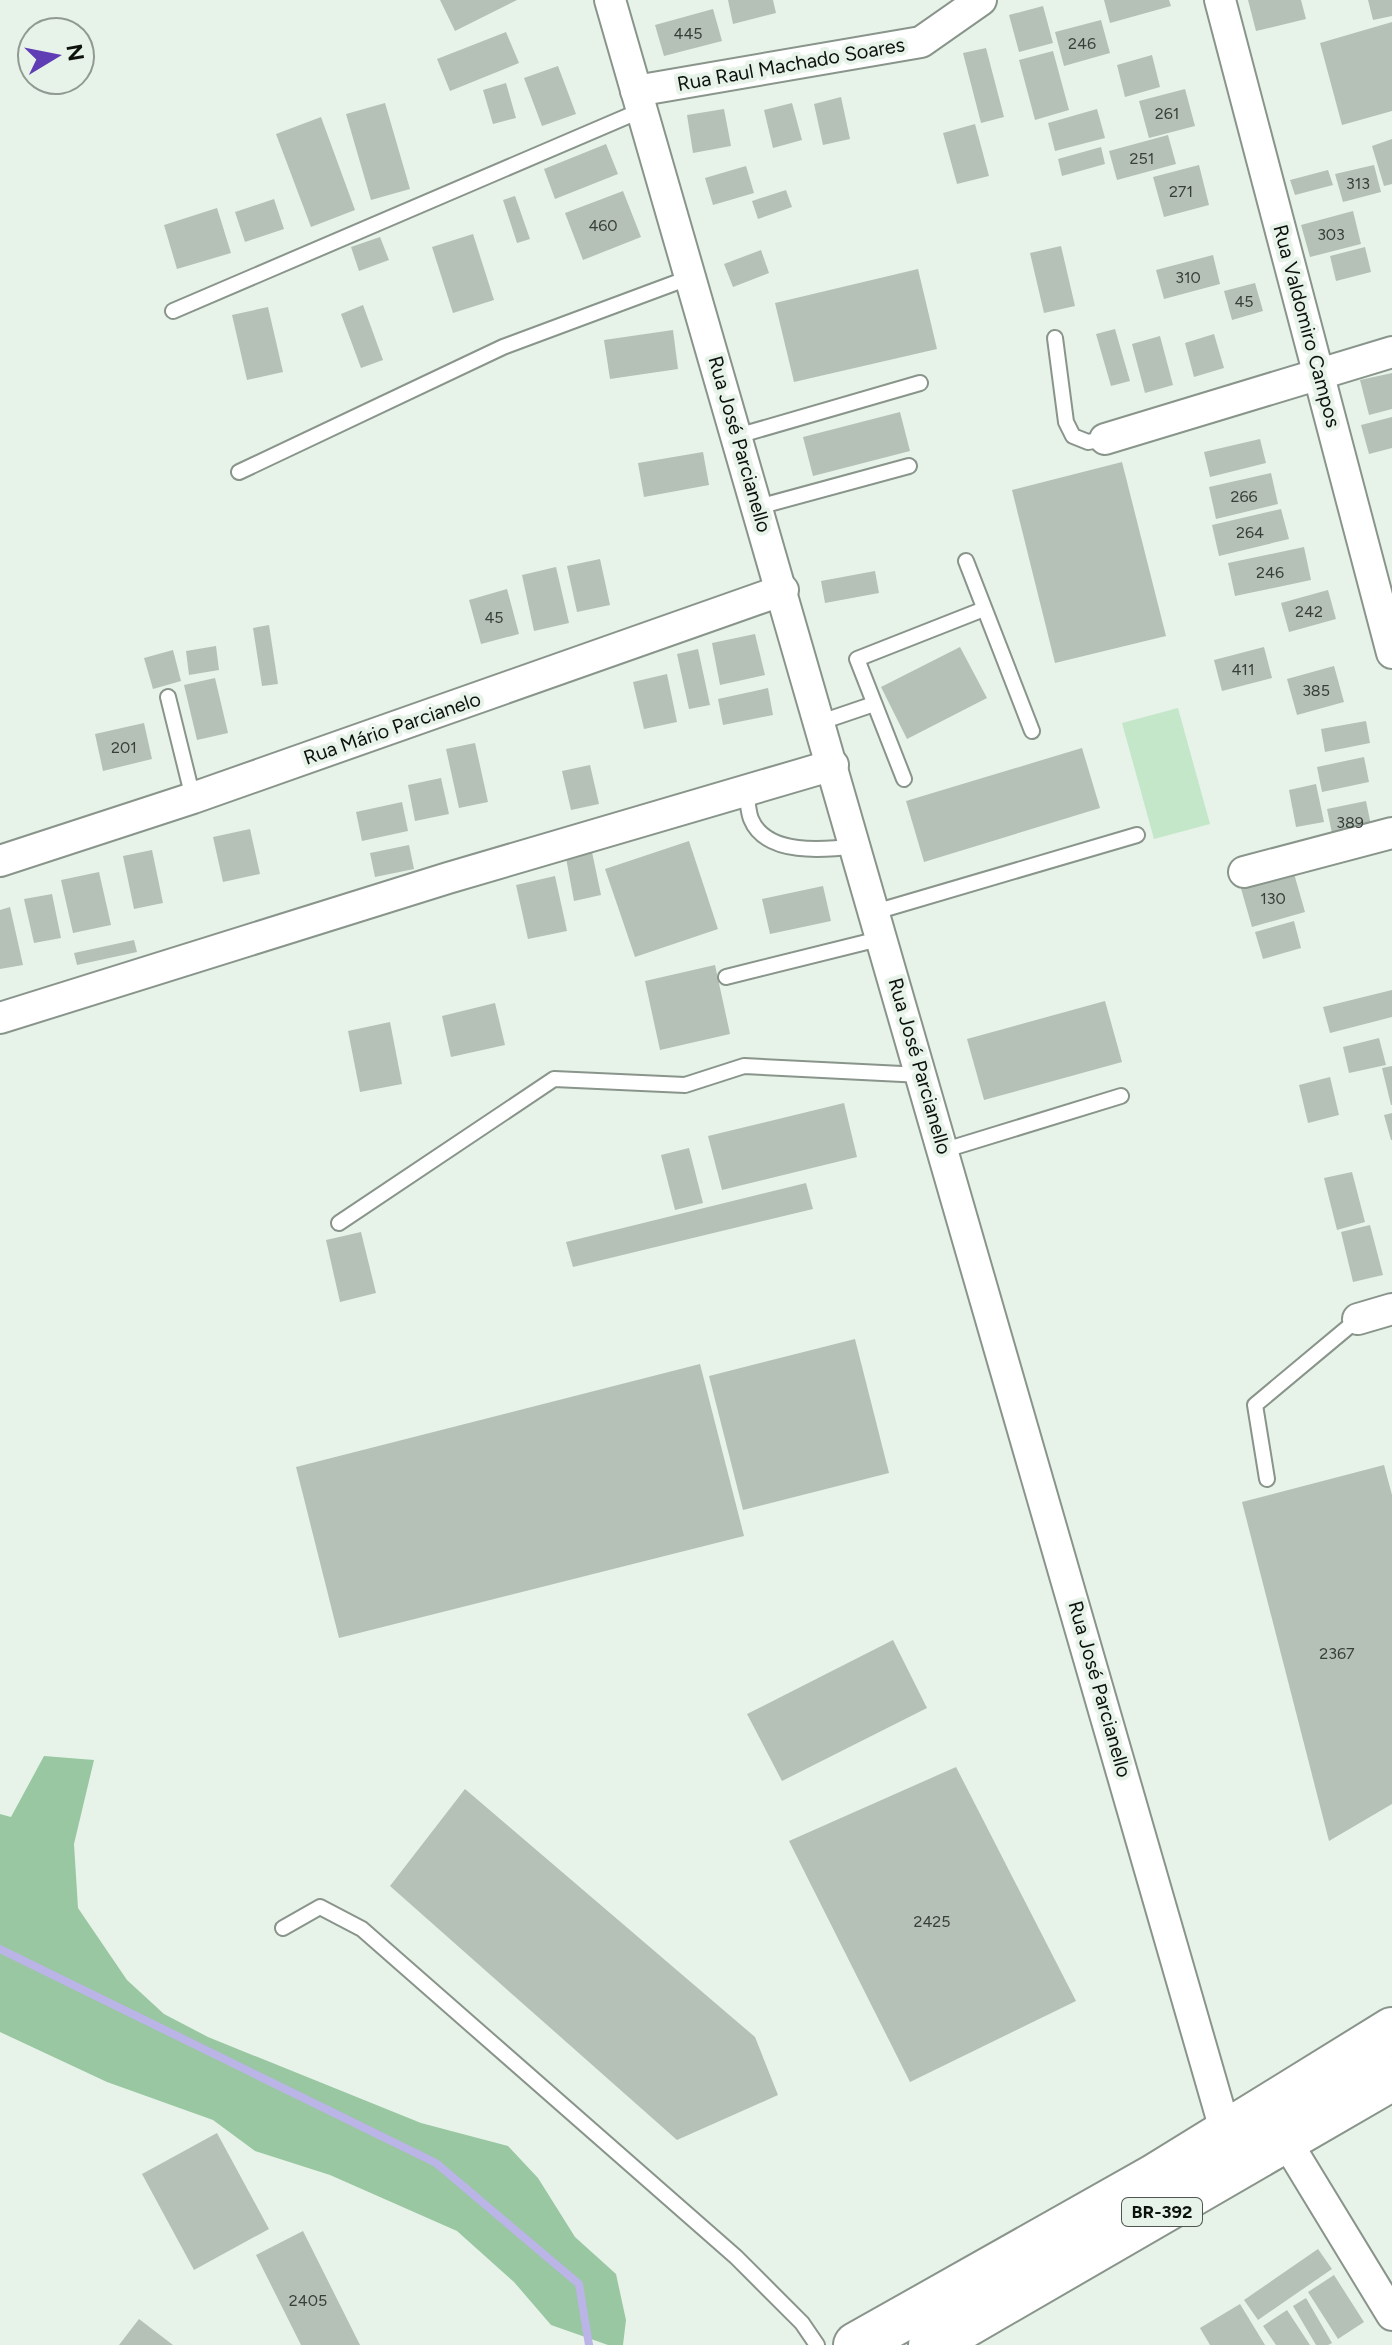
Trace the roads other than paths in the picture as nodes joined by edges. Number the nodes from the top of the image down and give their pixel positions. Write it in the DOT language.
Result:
graph roads {
  1 [pos="610,0"];
  2 [pos="981,0"];
  3 [pos="1220,0"];
  4 [pos="639,100"];
  5 [pos="691,277"];
  6 [pos="173,311"];
  7 [pos="1055,338"];
  8 [pos="1392,352"];
  9 [pos="1319,372"];
  10 [pos="920,383"];
  11 [pos="737,436"];
  12 [pos="1105,439"];
  13 [pos="909,466"];
  14 [pos="239,472"];
  15 [pos="758,507"];
  16 [pos="966,561"];
  17 [pos="783,590"];
  18 [pos="984,609"];
  19 [pos="1392,653"];
  20 [pos="168,697"];
  21 [pos="874,704"];
  22 [pos="821,722"];
  23 [pos="1032,731"];
  24 [pos="833,765"];
  25 [pos="904,779"];
  26 [pos="746,793"];
  27 [pos="193,798"];
  28 [pos="1392,833"];
  29 [pos="1137,835"];
  30 [pos="857,846"];
  31 [pos="0,861"];
  32 [pos="1244,872"];
  33 [pos="879,925"];
  34 [pos="726,977"];
  35 [pos="0,1018"];
  36 [pos="922,1075"];
  37 [pos="1121,1096"];
  38 [pos="945,1150"];
  39 [pos="339,1223"];
  40 [pos="1392,1309"];
  41 [pos="1358,1319"];
  42 [pos="1267,1479"];
  43 [pos="283,1928"];
  44 [pos="1392,2030"];
  45 [pos="1386,2087"];
  46 [pos="1226,2133"];
  47 [pos="1286,2141"];
  48 [pos="1392,2315"];
  49 [pos="817,2345"];
  50 [pos="856,2345"];
  51 [pos="931,2345"];
  1 -- 4 [label="street, Rua José Parcianello"];
  2 -- 4 [label="street, Rua Raul Machado Soares"];
  3 -- 9 [label="street, Rua Valdomiro Campos"];
  4 -- 5 [label="street, Rua José Parcianello"];
  4 -- 6 [label="lane"];
  5 -- 11 [label="street, Rua José Parcianello"];
  5 -- 14 [label="lane"];
  7 -- 12 [label="lane"];
  8 -- 9 [label="street"];
  9 -- 12 [label="street"];
  9 -- 19 [label="street, Rua Valdomiro Campos"];
  10 -- 11 [label="lane"];
  11 -- 15 [label="street, Rua José Parcianello"];
  13 -- 15 [label="lane"];
  15 -- 17 [label="street, Rua José Parcianello"];
  16 -- 18 [label="lane"];
  17 -- 22 [label="street, Rua José Parcianello"];
  17 -- 27 [label="street, Rua Mário Parcianelo"];
  18 -- 21 [label="lane"];
  18 -- 23 [label="lane"];
  20 -- 27 [label="lane"];
  21 -- 22 [label="lane"];
  21 -- 25 [label="lane"];
  22 -- 24 [label="street, Rua José Parcianello"];
  24 -- 26 [label="street"];
  24 -- 30 [label="street, Rua José Parcianello"];
  26 -- 30 [label="lane"];
  26 -- 35 [label="street"];
  27 -- 31 [label="street, Rua Mário Parcianelo"];
  28 -- 32 [label="street"];
  29 -- 33 [label="lane"];
  30 -- 33 [label="street, Rua José Parcianello"];
  33 -- 34 [label="lane"];
  33 -- 36 [label="street, Rua José Parcianello"];
  36 -- 38 [label="street, Rua José Parcianello"];
  36 -- 39 [label="lane"];
  37 -- 38 [label="lane"];
  38 -- 46 [label="street, Rua José Parcianello"];
  40 -- 41 [label="street"];
  41 -- 42 [label="lane"];
  43 -- 49 [label="lane"];
  44 -- 46 [label="highway, BR-392"];
  45 -- 47 [label="highway, BR-392"];
  46 -- 50 [label="highway, BR-392"];
  47 -- 48 [label="street"];
  47 -- 51 [label="highway, BR-392"];
}
